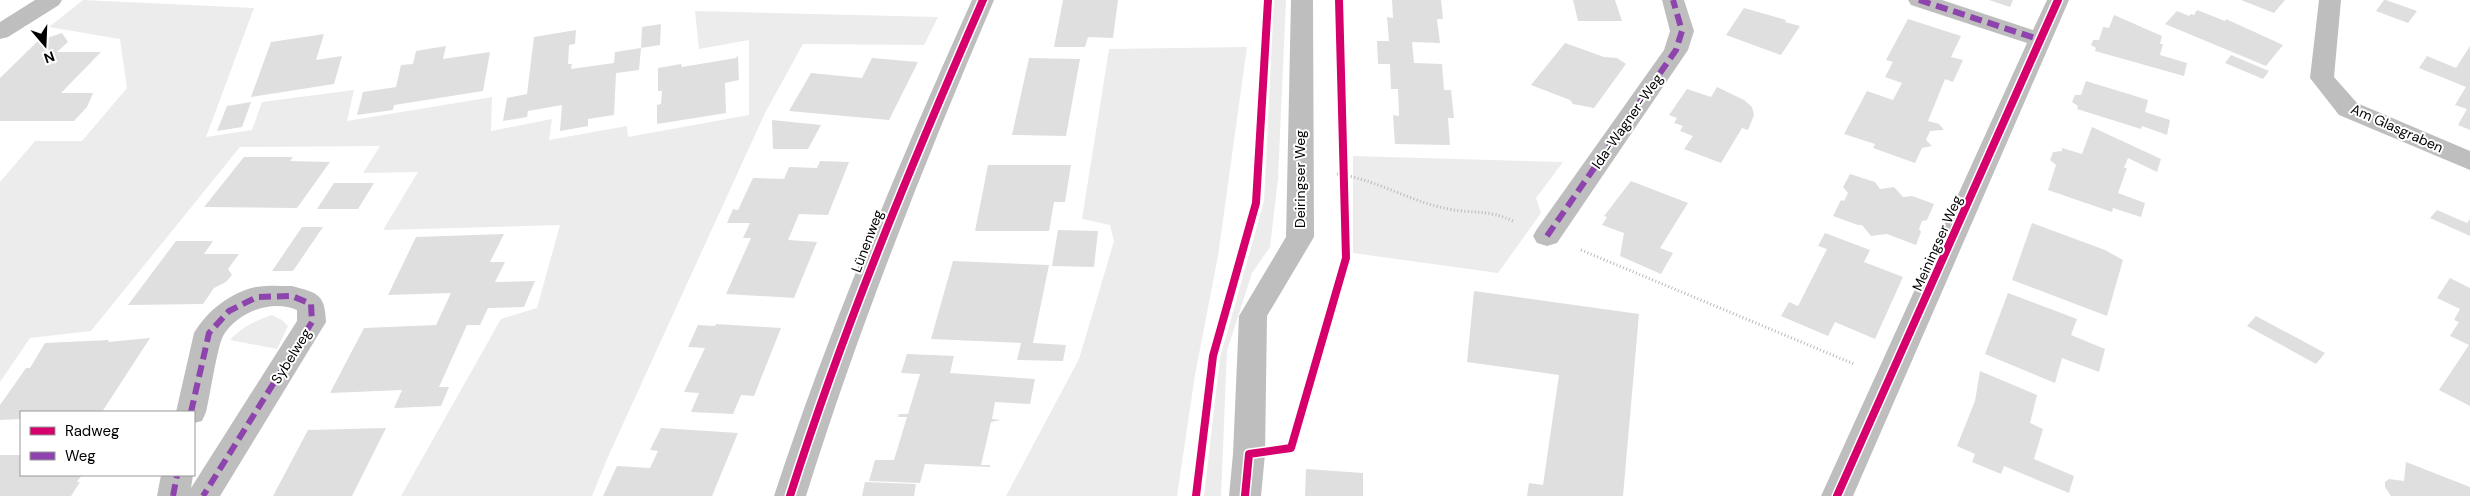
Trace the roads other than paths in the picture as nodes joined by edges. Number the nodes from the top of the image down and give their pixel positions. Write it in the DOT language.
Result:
graph roads {
  1 [pos="51,0"];
  2 [pos="983,0"];
  3 [pos="1302,0"];
  4 [pos="1673,0"];
  5 [pos="1919,0"];
  6 [pos="2058,0"];
  7 [pos="2330,0"];
  8 [pos="0,32"];
  9 [pos="2041,40"];
  10 [pos="2470,161"];
  11 [pos="1547,236"];
  12 [pos="191,411"];
  13 [pos="177,476"];
  14 [pos="174,496"];
  15 [pos="203,496"];
  16 [pos="790,496"];
  17 [pos="1245,496"];
  18 [pos="1837,496"];
  1 -- 8 [label="street"];
  2 -- 16 [label="street, Lünenweg"];
  3 -- 17 [label="street, Deiringser Weg"];
  4 -- 11 [label="street, Ida-Wagner-Weg"];
  5 -- 9 [label="street"];
  6 -- 9 [label="street, Meiningser Weg"];
  7 -- 10 [label="street, Am Glasgraben"];
  9 -- 18 [label="street, Meiningser Weg"];
  12 -- 15 [label="street, Sybelweg"];
  13 -- 14 [label="street"];
}
